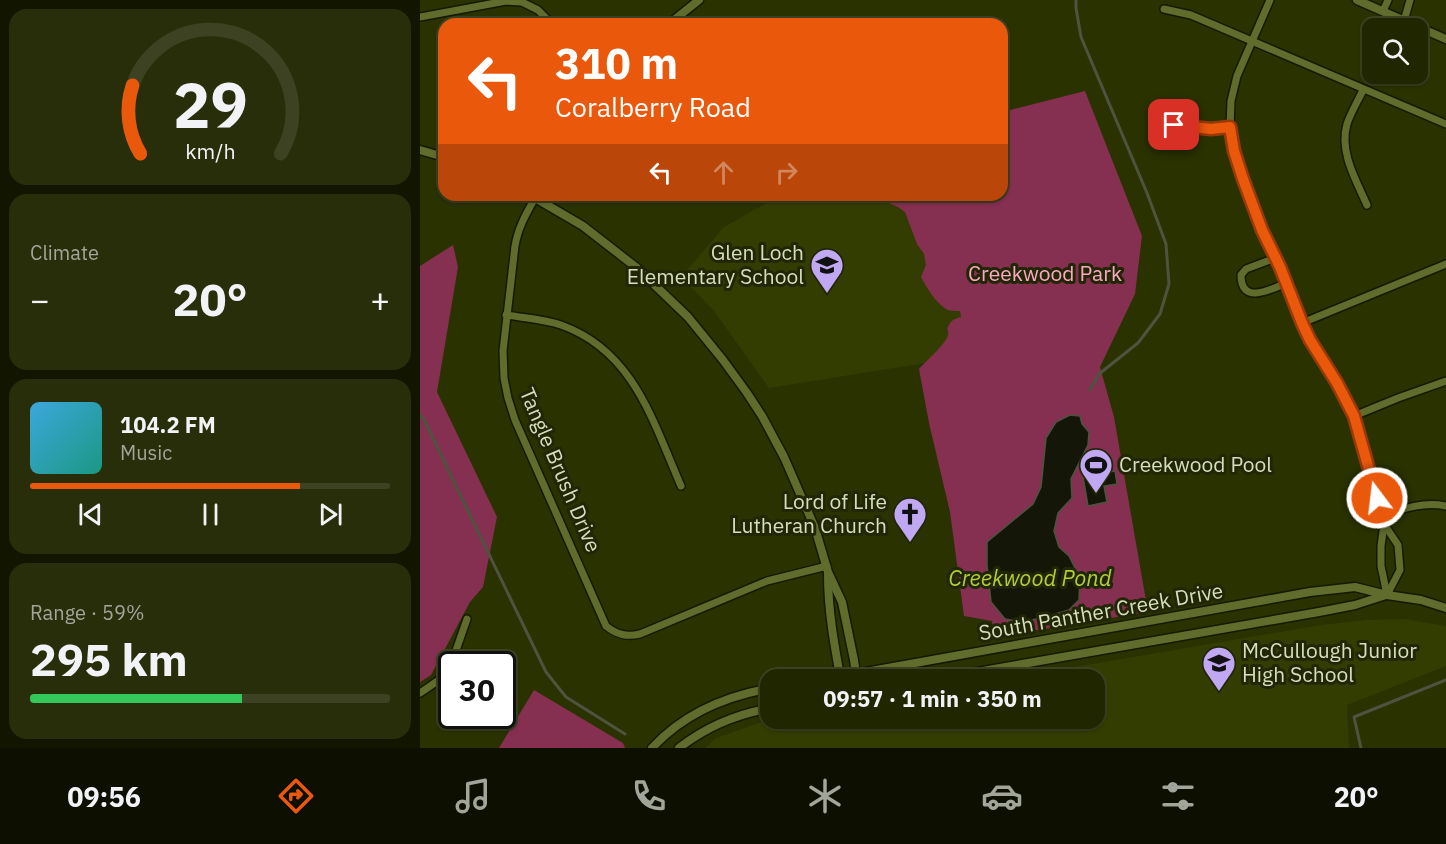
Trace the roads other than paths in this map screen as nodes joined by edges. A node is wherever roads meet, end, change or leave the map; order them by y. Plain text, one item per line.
1 (699, 0) edge
2 (1270, 0) edge
3 (1357, 0) edge
4 (1388, 0) edge
5 (1410, 0) edge
6 (1164, 9) dead end
7 (1383, 11) junction
8 (420, 18) edge
9 (546, 18) edge
10 (676, 18) edge
11 (1398, 18) edge
12 (1405, 18) edge
13 (1428, 31) edge
14 (1446, 39) edge
15 (1253, 41) junction
16 (1363, 90) junction
17 (1446, 124) edge
18 (1230, 127) junction
19 (1158, 129) dead end
20 (420, 150) edge
21 (438, 155) edge
22 (532, 201) edge
23 (542, 201) edge
24 (1367, 205) dead end
25 (1275, 258) junction
26 (1446, 264) edge
27 (1286, 283) junction
28 (506, 315) junction
29 (1302, 323) junction
30 (1446, 381) edge
31 (1354, 416) junction
32 (681, 486) dead end
33 (1446, 506) edge
34 (1382, 516) junction
35 (1384, 524) junction
36 (828, 569) junction
37 (1387, 595) junction
38 (1446, 608) edge
39 (467, 619) dead end
40 (840, 669) edge
41 (854, 669) edge
42 (893, 669) edge
43 (994, 669) edge
44 (760, 690) edge
45 (420, 693) edge
46 (760, 710) edge
47 (651, 748) edge
48 (678, 748) edge

1 - 10 street
2 - 15 street
3 - 7 street
4 - 7 street
5 - 12 street
6 - 15 street
7 - 11 street
8 - 9 street
13 - 14 street
15 - 16 street
15 - 18 street
16 - 17 street
16 - 24 street
18 - 19 street
18 - 25 street
20 - 21 street
22 - 28 street, Tangle Brush Drive
23 - 36 street
25 - 27 street
25 - 27 street
26 - 29 street
27 - 29 street
28 - 32 street
28 - 36 street, Tangle Brush Drive
29 - 31 street
30 - 31 street
31 - 34 street
33 - 34 street
34 - 35 street
35 - 37 street
35 - 37 street
36 - 40 street
36 - 41 street
37 - 38 street, South Panther Creek Drive
37 - 42 street, South Panther Creek Drive
37 - 43 street, South Panther Creek Drive
39 - 45 street
44 - 47 street
46 - 48 street

